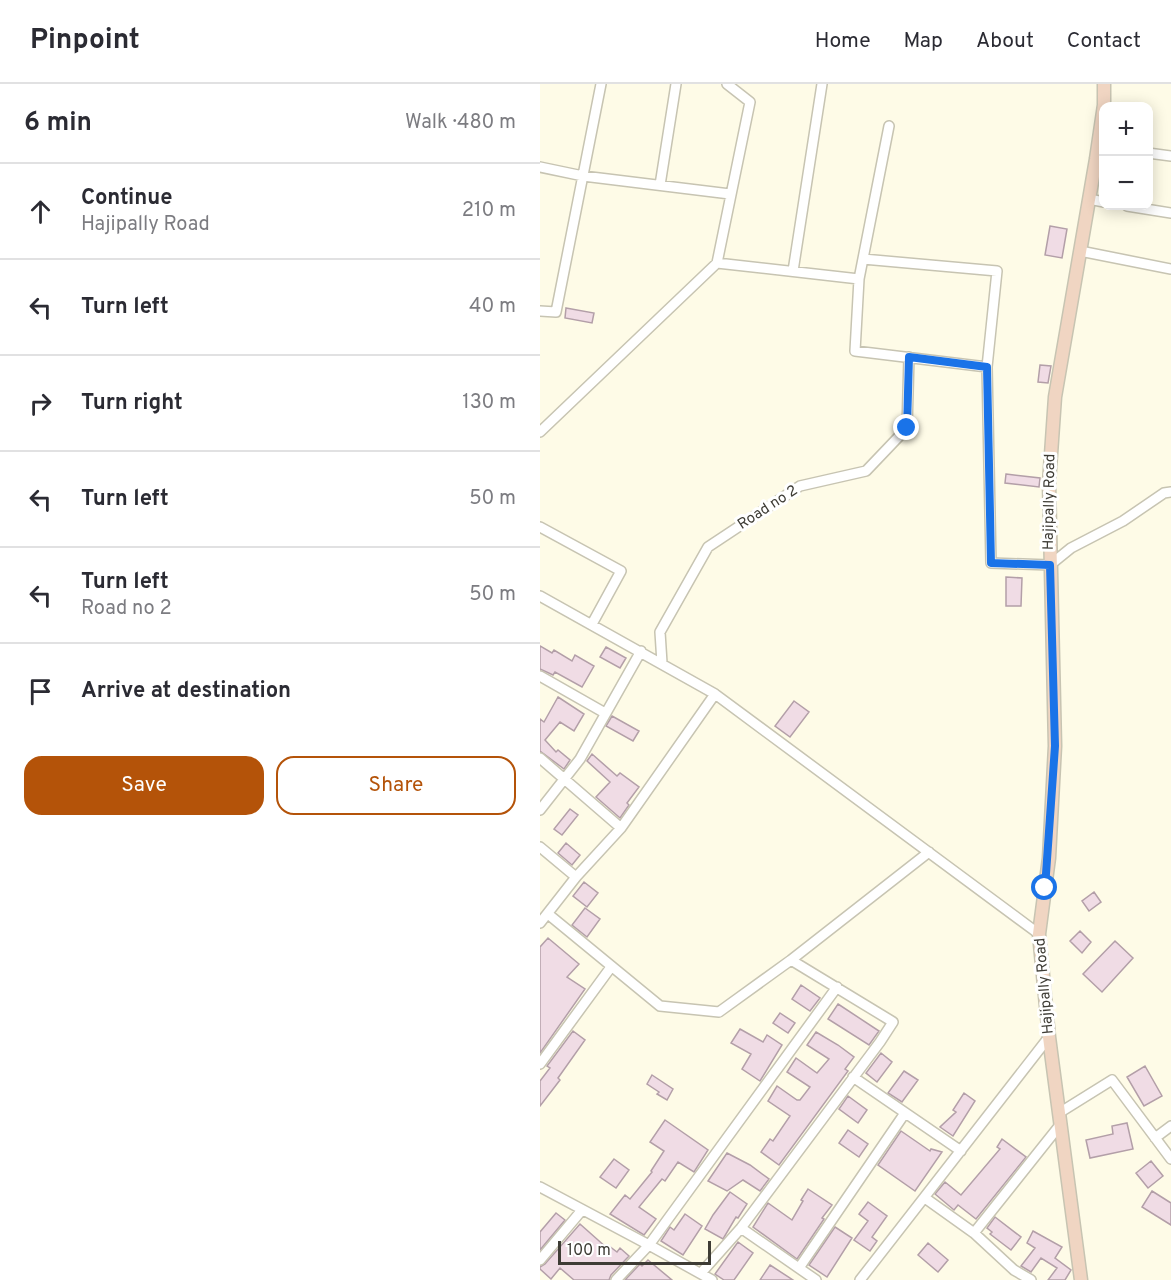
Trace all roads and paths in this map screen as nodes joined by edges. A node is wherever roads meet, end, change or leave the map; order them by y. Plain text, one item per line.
1 (601, 84) edge
2 (676, 84) edge
3 (727, 84) edge
4 (822, 84) edge
5 (1104, 84) edge
6 (1103, 102) edge
7 (889, 126) dead end
8 (1099, 154) edge
9 (1153, 154) edge
10 (1171, 156) edge
11 (540, 167) edge
12 (583, 176) junction
13 (660, 185) junction
14 (730, 194) junction
15 (1089, 199) junction
16 (1099, 201) edge
17 (1152, 210) edge
18 (1171, 213) edge
19 (1080, 251) junction
20 (863, 259) junction
21 (717, 263) junction
22 (1171, 269) edge
23 (793, 271) junction
24 (859, 279) junction
25 (540, 311) edge
26 (909, 357) junction
27 (987, 367) junction
28 (540, 432) edge
29 (1171, 492) edge
30 (540, 527) edge
31 (1050, 565) junction
32 (540, 596) edge
33 (592, 624) junction
34 (641, 651) junction
35 (662, 663) junction
36 (540, 676) edge
37 (715, 694) junction
38 (605, 713) junction
39 (540, 758) edge
40 (565, 779) junction
41 (540, 810) edge
42 (621, 828) junction
43 (540, 847) edge
44 (929, 852) junction
45 (576, 877) junction
46 (548, 914) junction
47 (540, 923) edge
48 (1040, 934) junction
49 (791, 960) junction
50 (611, 967) junction
51 (837, 987) junction
52 (1049, 1037) junction
53 (540, 1064) edge
54 (853, 1077) junction
55 (905, 1113) junction
56 (1060, 1119) junction
57 (1171, 1126) edge
58 (1155, 1138) junction
59 (961, 1151) junction
60 (1171, 1159) edge
61 (540, 1187) edge
62 (925, 1198) junction
63 (582, 1210) junction
64 (741, 1228) junction
65 (974, 1233) junction
66 (649, 1245) junction
67 (540, 1260) edge
68 (799, 1268) junction
69 (1014, 1270) junction
70 (701, 1273) junction
71 (616, 1280) edge
72 (712, 1280) edge
73 (816, 1280) edge
74 (860, 1280) edge
75 (1013, 1280) edge
76 (1031, 1280) edge
77 (1081, 1280) edge

1 - 12 street
2 - 13 street
3 - 14 street
4 - 23 street
5 - 6 street, Hajipally Road
7 - 20 street
8 - 15 street, Hajipally Road
9 - 10 street
11 - 12 street
12 - 13 street
12 - 25 street
13 - 14 street
14 - 21 street
15 - 16 street
15 - 19 street, Hajipally Road
17 - 18 street
19 - 22 street
19 - 31 street, Hajipally Road
20 - 24 street
20 - 27 street
21 - 23 street
21 - 28 street
23 - 24 street
24 - 26 street
26 - 27 street
26 - 35 street, Road no 2
27 - 31 street
29 - 31 street
30 - 33 street
31 - 48 street, Hajipally Road
32 - 33 street
33 - 34 street
34 - 35 street
34 - 38 street
35 - 37 street
36 - 38 street
37 - 42 street
37 - 44 street
38 - 40 street
39 - 40 street
40 - 41 street
40 - 42 street
42 - 45 street
43 - 45 street
44 - 48 street
44 - 49 street
45 - 46 street
46 - 47 street
46 - 50 street
48 - 52 street, Hajipally Road
49 - 50 street
49 - 51 street
50 - 53 street
51 - 54 street
51 - 66 street
52 - 56 street, Hajipally Road
52 - 59 street
54 - 55 street
54 - 64 street
55 - 59 street
55 - 68 street
56 - 58 street
56 - 65 street
56 - 77 street, Hajipally Road
57 - 58 street
58 - 60 street
59 - 62 street
61 - 63 street
62 - 65 street
62 - 74 street
63 - 66 street
63 - 67 street
64 - 68 street
64 - 70 street
65 - 69 street
66 - 70 street
66 - 71 street
68 - 73 street
69 - 75 street
69 - 76 street
70 - 72 street

